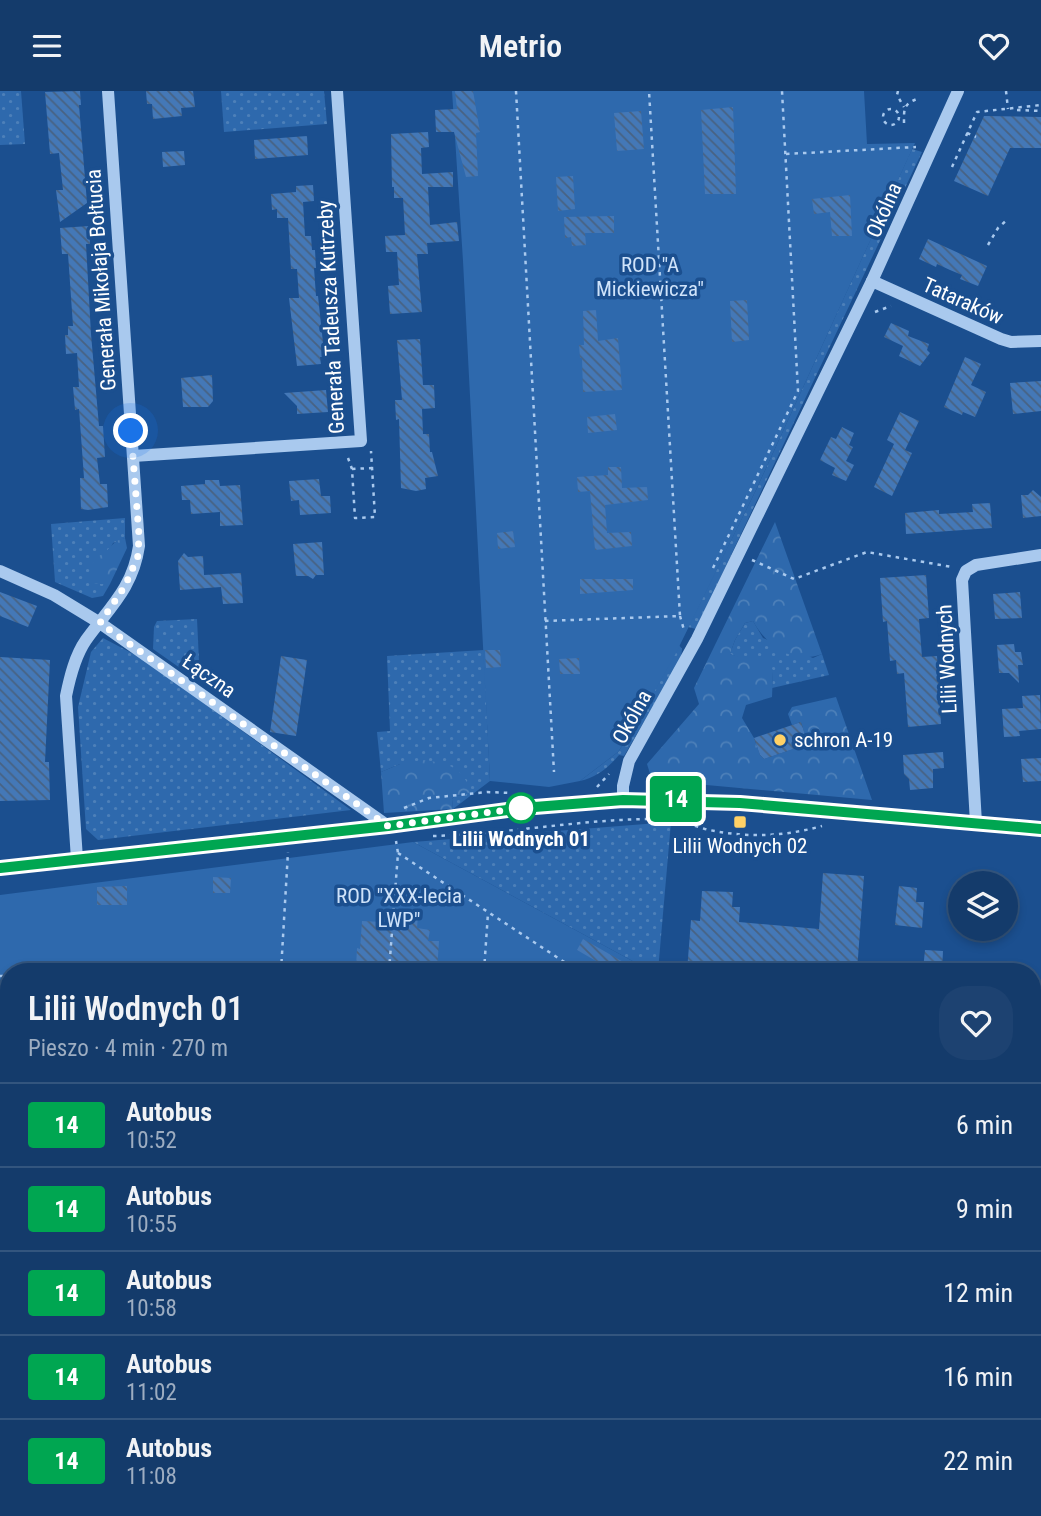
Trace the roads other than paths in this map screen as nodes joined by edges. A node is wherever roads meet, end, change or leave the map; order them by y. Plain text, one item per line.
1 (108, 91) edge
2 (337, 91) edge
3 (958, 91) edge
4 (872, 282) junction
5 (1041, 341) edge
6 (132, 456) junction
7 (1041, 555) edge
8 (0, 571) edge
9 (100, 623) junction
10 (623, 800) junction
11 (976, 823) junction
12 (388, 826) junction
13 (1041, 829) edge
14 (77, 859) junction
15 (0, 868) edge

1 - 6 street, Generała Mikołaja Bołtucia
2 - 6 street, Generała Tadeusza Kutrzeby
3 - 4 street, Okólna
4 - 5 street, Tataraków
4 - 10 street, Okólna
6 - 9 street, Generała Mikołaja Bołtucia
7 - 11 street, Lilii Wodnych
8 - 9 street, Łączna
9 - 12 street, Łączna
9 - 14 street, Generała Mikołaja Bołtucia
10 - 11 street
10 - 12 street
11 - 13 street
12 - 14 street
14 - 15 street

